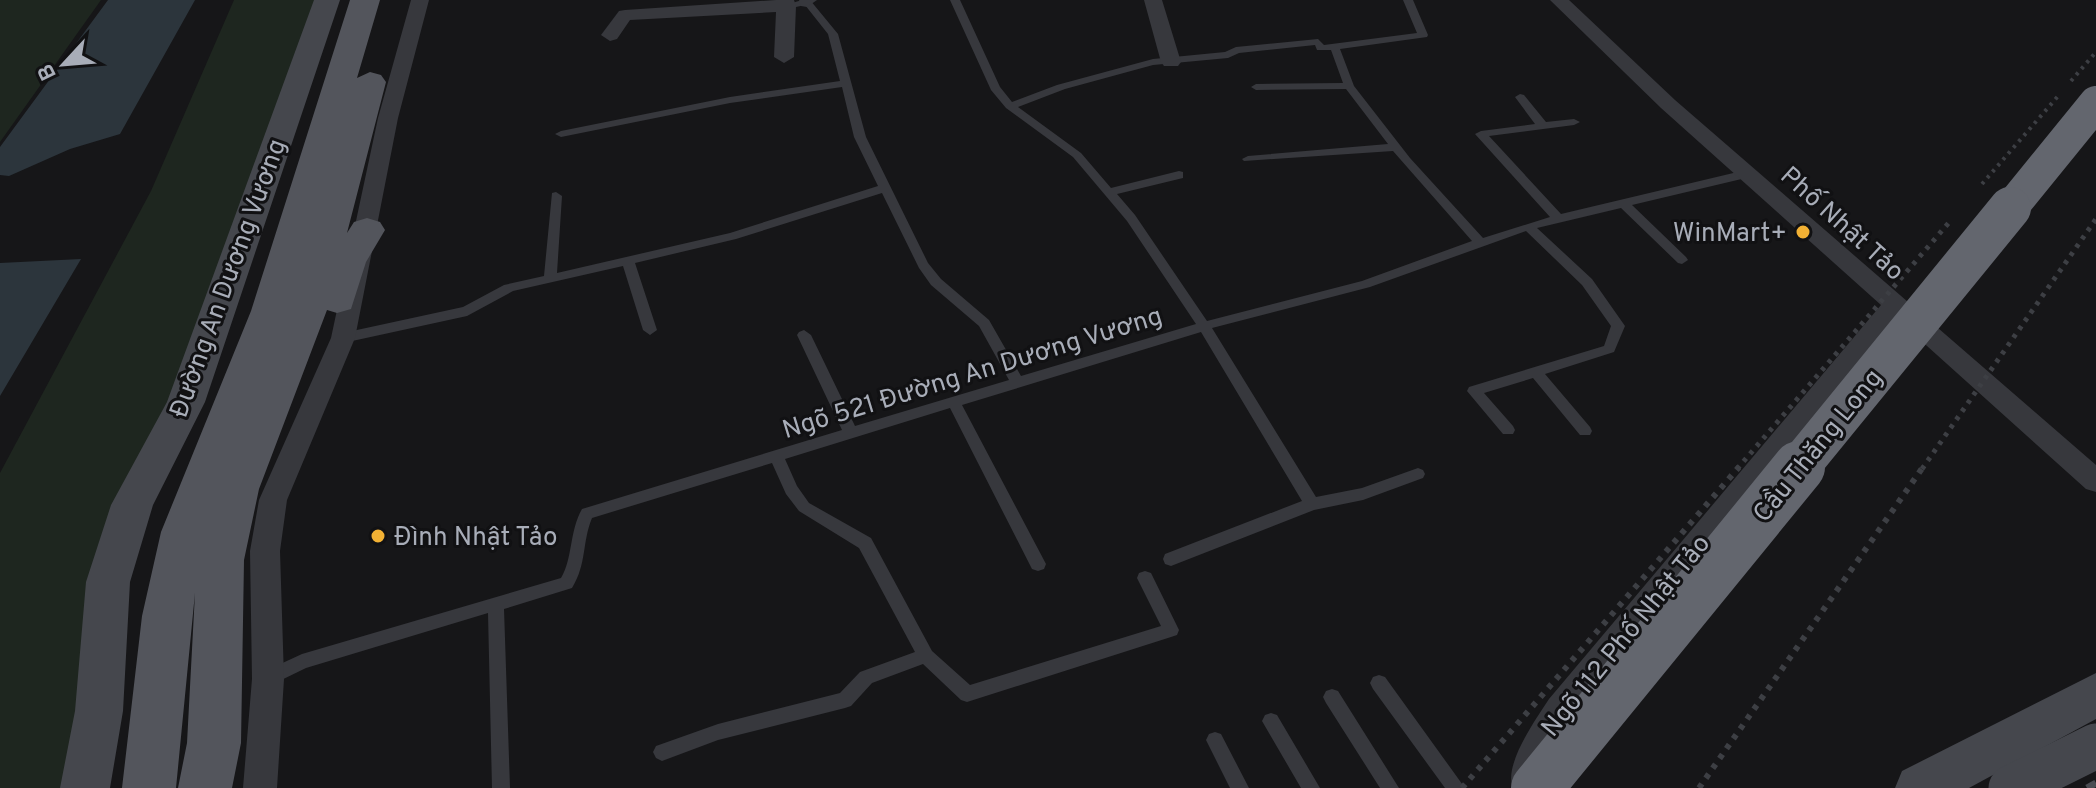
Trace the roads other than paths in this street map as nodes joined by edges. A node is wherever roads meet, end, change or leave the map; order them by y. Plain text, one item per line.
1 (327, 0) edge
2 (365, 0) edge
3 (392, 0) edge
4 (420, 0) edge
5 (955, 0) edge
6 (1153, 0) edge
7 (1408, 0) edge
8 (1559, 0) edge
9 (807, 1) edge
10 (786, 3) edge
11 (610, 35) dead end
12 (1334, 45) junction
13 (784, 57) dead end
14 (1171, 62) junction
15 (845, 83) junction
16 (1349, 86) junction
17 (1256, 87) dead end
18 (1520, 97) dead end
19 (2096, 103) edge
20 (1010, 106) junction
21 (1574, 122) dead end
22 (1543, 126) junction
23 (561, 134) dead end
24 (1395, 147) junction
25 (1248, 159) dead end
26 (1746, 174) junction
27 (1179, 175) dead end
28 (885, 188) junction
29 (1108, 192) junction
30 (556, 196) dead end
31 (1622, 202) junction
32 (1557, 217) junction
33 (1528, 226) junction
34 (367, 230) junction
35 (1480, 242) junction
36 (1682, 260) dead end
37 (628, 261) junction
38 (550, 279) junction
39 (1894, 306) junction
40 (1204, 326) junction
41 (650, 330) dead end
42 (804, 335) dead end
43 (343, 338) junction
44 (1536, 372) junction
45 (1018, 383) junction
46 (954, 403) junction
47 (1508, 430) dead end
48 (1585, 431) dead end
49 (851, 434) junction
50 (252, 456) junction
51 (776, 456) junction
52 (1418, 474) dead end
53 (2096, 481) edge
54 (1312, 504) junction
55 (1171, 559) dead end
56 (1038, 564) dead end
57 (1145, 578) dead end
58 (496, 604) junction
59 (926, 656) junction
60 (268, 679) junction
61 (1379, 683) dead end
62 (2096, 695) edge
63 (1332, 697) dead end
64 (1271, 721) dead end
65 (1215, 740) dead end
66 (2096, 746) edge
67 (662, 752) dead end
68 (2008, 776) edge
69 (1943, 784) edge
70 (85, 788) edge
71 (149, 788) edge
72 (205, 788) edge
73 (260, 788) edge
74 (501, 788) edge
75 (1240, 788) edge
76 (1311, 788) edge
77 (1390, 788) edge
78 (1456, 788) edge
79 (1525, 788) edge
80 (1537, 788) edge

1 - 70 street, Đường An Dương Vương
2 - 71 main road, Đường An Dương Vương
3 - 50 main road
4 - 34 street
5 - 20 lane
6 - 14 street
7 - 12 lane
8 - 26 street, Phố Nhật Tảo
9 - 10 lane
9 - 15 lane
10 - 11 street
10 - 13 street
12 - 14 lane
12 - 16 lane
14 - 20 lane
15 - 23 lane
15 - 28 lane
16 - 17 lane
16 - 24 lane
18 - 22 lane
19 - 80 highway, Cầu Thăng Long, bridge
20 - 29 lane
21 - 22 lane
22 - 32 lane
24 - 25 lane
24 - 35 lane
26 - 31 lane, Ngõ 521 Đường An Dương Vương
26 - 39 street, Phố Nhật Tảo
27 - 29 lane
28 - 37 lane
28 - 45 lane
29 - 40 lane
30 - 38 lane
31 - 32 lane, Ngõ 521 Đường An Dương Vương
31 - 36 lane
32 - 33 lane, Ngõ 521 Đường An Dương Vương
33 - 35 lane, Ngõ 521 Đường An Dương Vương
33 - 44 lane
34 - 43 street
34 - 50 main road
35 - 40 lane, Ngõ 521 Đường An Dương Vương
37 - 38 lane
37 - 41 lane
38 - 43 lane
39 - 53 street, Phố Nhật Tảo
39 - 79 street, Ngõ 112 Phố Nhật Tảo
40 - 45 lane, Ngõ 521 Đường An Dương Vương
40 - 54 lane
42 - 49 lane
43 - 60 street
44 - 47 lane
44 - 48 lane
45 - 46 lane, Ngõ 521 Đường An Dương Vương
46 - 49 lane, Ngõ 521 Đường An Dương Vương
46 - 56 lane
49 - 51 lane, Ngõ 521 Đường An Dương Vương
50 - 72 main road
51 - 58 lane, Ngõ 521 Đường An Dương Vương
51 - 59 lane
52 - 54 lane
54 - 55 lane
57 - 59 lane
58 - 60 lane, Ngõ 521 Đường An Dương Vương
58 - 74 lane
59 - 67 lane
60 - 73 street
61 - 78 lane
62 - 68 street
63 - 77 lane
64 - 76 lane
65 - 75 lane
66 - 68 street, bridge
68 - 69 street

